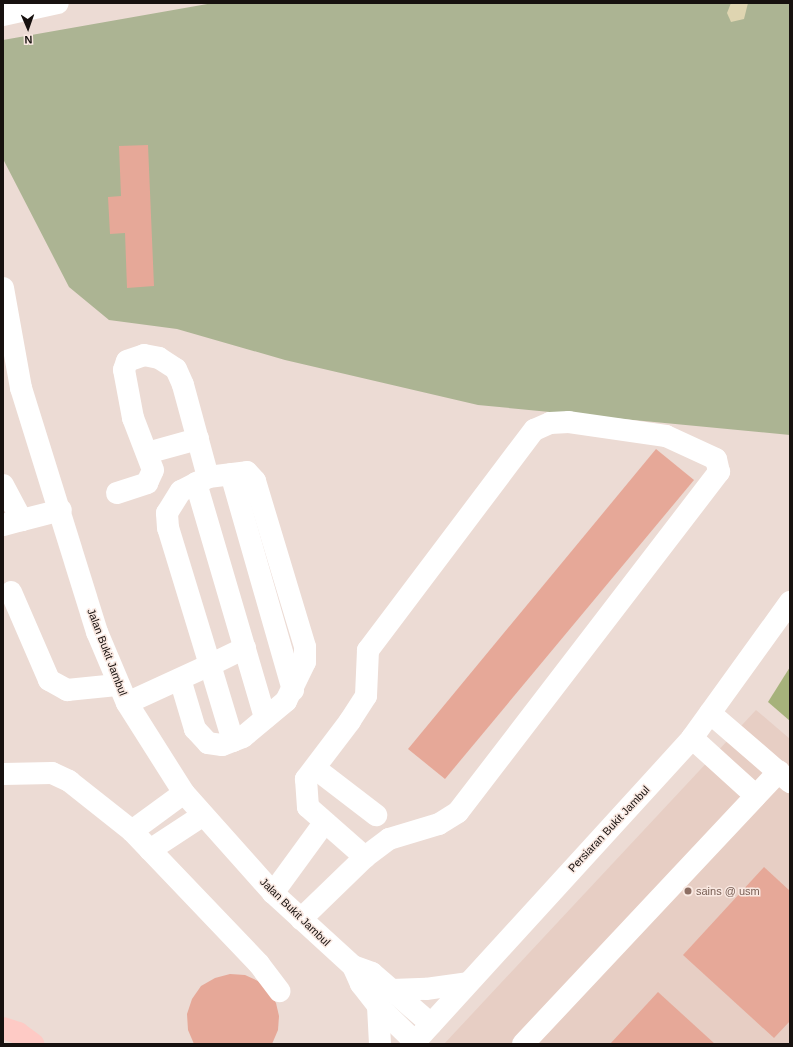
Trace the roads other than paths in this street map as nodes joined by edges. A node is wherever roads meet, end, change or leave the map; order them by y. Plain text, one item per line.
1 (58, 3) edge
2 (3, 15) edge
3 (3, 288) edge
4 (198, 439) junction
5 (147, 453) junction
6 (202, 480) junction
7 (3, 485) edge
8 (117, 493) dead end
9 (61, 510) junction
10 (12, 522) edge
11 (11, 592) dead end
12 (790, 602) edge
13 (245, 648) junction
14 (210, 664) junction
15 (180, 679) junction
16 (122, 694) junction
17 (710, 714) junction
18 (266, 718) junction
19 (692, 738) junction
20 (233, 741) junction
21 (316, 769) junction
22 (3, 774) edge
23 (785, 777) edge
24 (184, 793) junction
25 (756, 796) junction
26 (376, 815) dead end
27 (202, 816) junction
28 (324, 824) junction
29 (132, 831) junction
30 (150, 850) junction
31 (365, 857) junction
32 (273, 893) junction
33 (301, 919) junction
34 (468, 983) junction
35 (279, 991) dead end
36 (385, 998) junction
37 (431, 1024) junction
38 (3, 1028) edge
39 (414, 1043) edge
40 (33, 1044) edge
41 (380, 1044) edge
42 (523, 1044) edge

1 - 2 street
3 - 9 street, Jalan Bukit Jambul
4 - 5 street
4 - 5 street
4 - 6 street
5 - 8 street
6 - 13 street
6 - 14 street
6 - 18 street
7 - 10 street
9 - 10 street
9 - 16 street, Jalan Bukit Jambul
11 - 16 street
12 - 17 street, Persiaran Bukit Jambul
13 - 14 street
13 - 18 street
14 - 15 street
14 - 20 street
15 - 16 street
15 - 20 street
16 - 24 street, Jalan Bukit Jambul
17 - 19 street, Persiaran Bukit Jambul
17 - 23 street
18 - 20 street
19 - 25 street
19 - 34 street, Persiaran Bukit Jambul
21 - 26 street
21 - 28 street
21 - 31 street
22 - 29 street
23 - 25 street
24 - 27 street, Jalan Bukit Jambul
24 - 29 street
25 - 42 street
27 - 30 street
27 - 32 street, Jalan Bukit Jambul
28 - 31 street
28 - 32 street
29 - 30 street
30 - 35 street
31 - 33 street
32 - 33 street, Jalan Bukit Jambul
33 - 36 street, Jalan Bukit Jambul
34 - 36 street
34 - 37 street, Persiaran Bukit Jambul
36 - 37 street, Jalan Bukit Jambul
36 - 39 street, Jalan Bukit Jambul
36 - 41 street
37 - 39 street, Persiaran Bukit Jambul
38 - 40 main road

